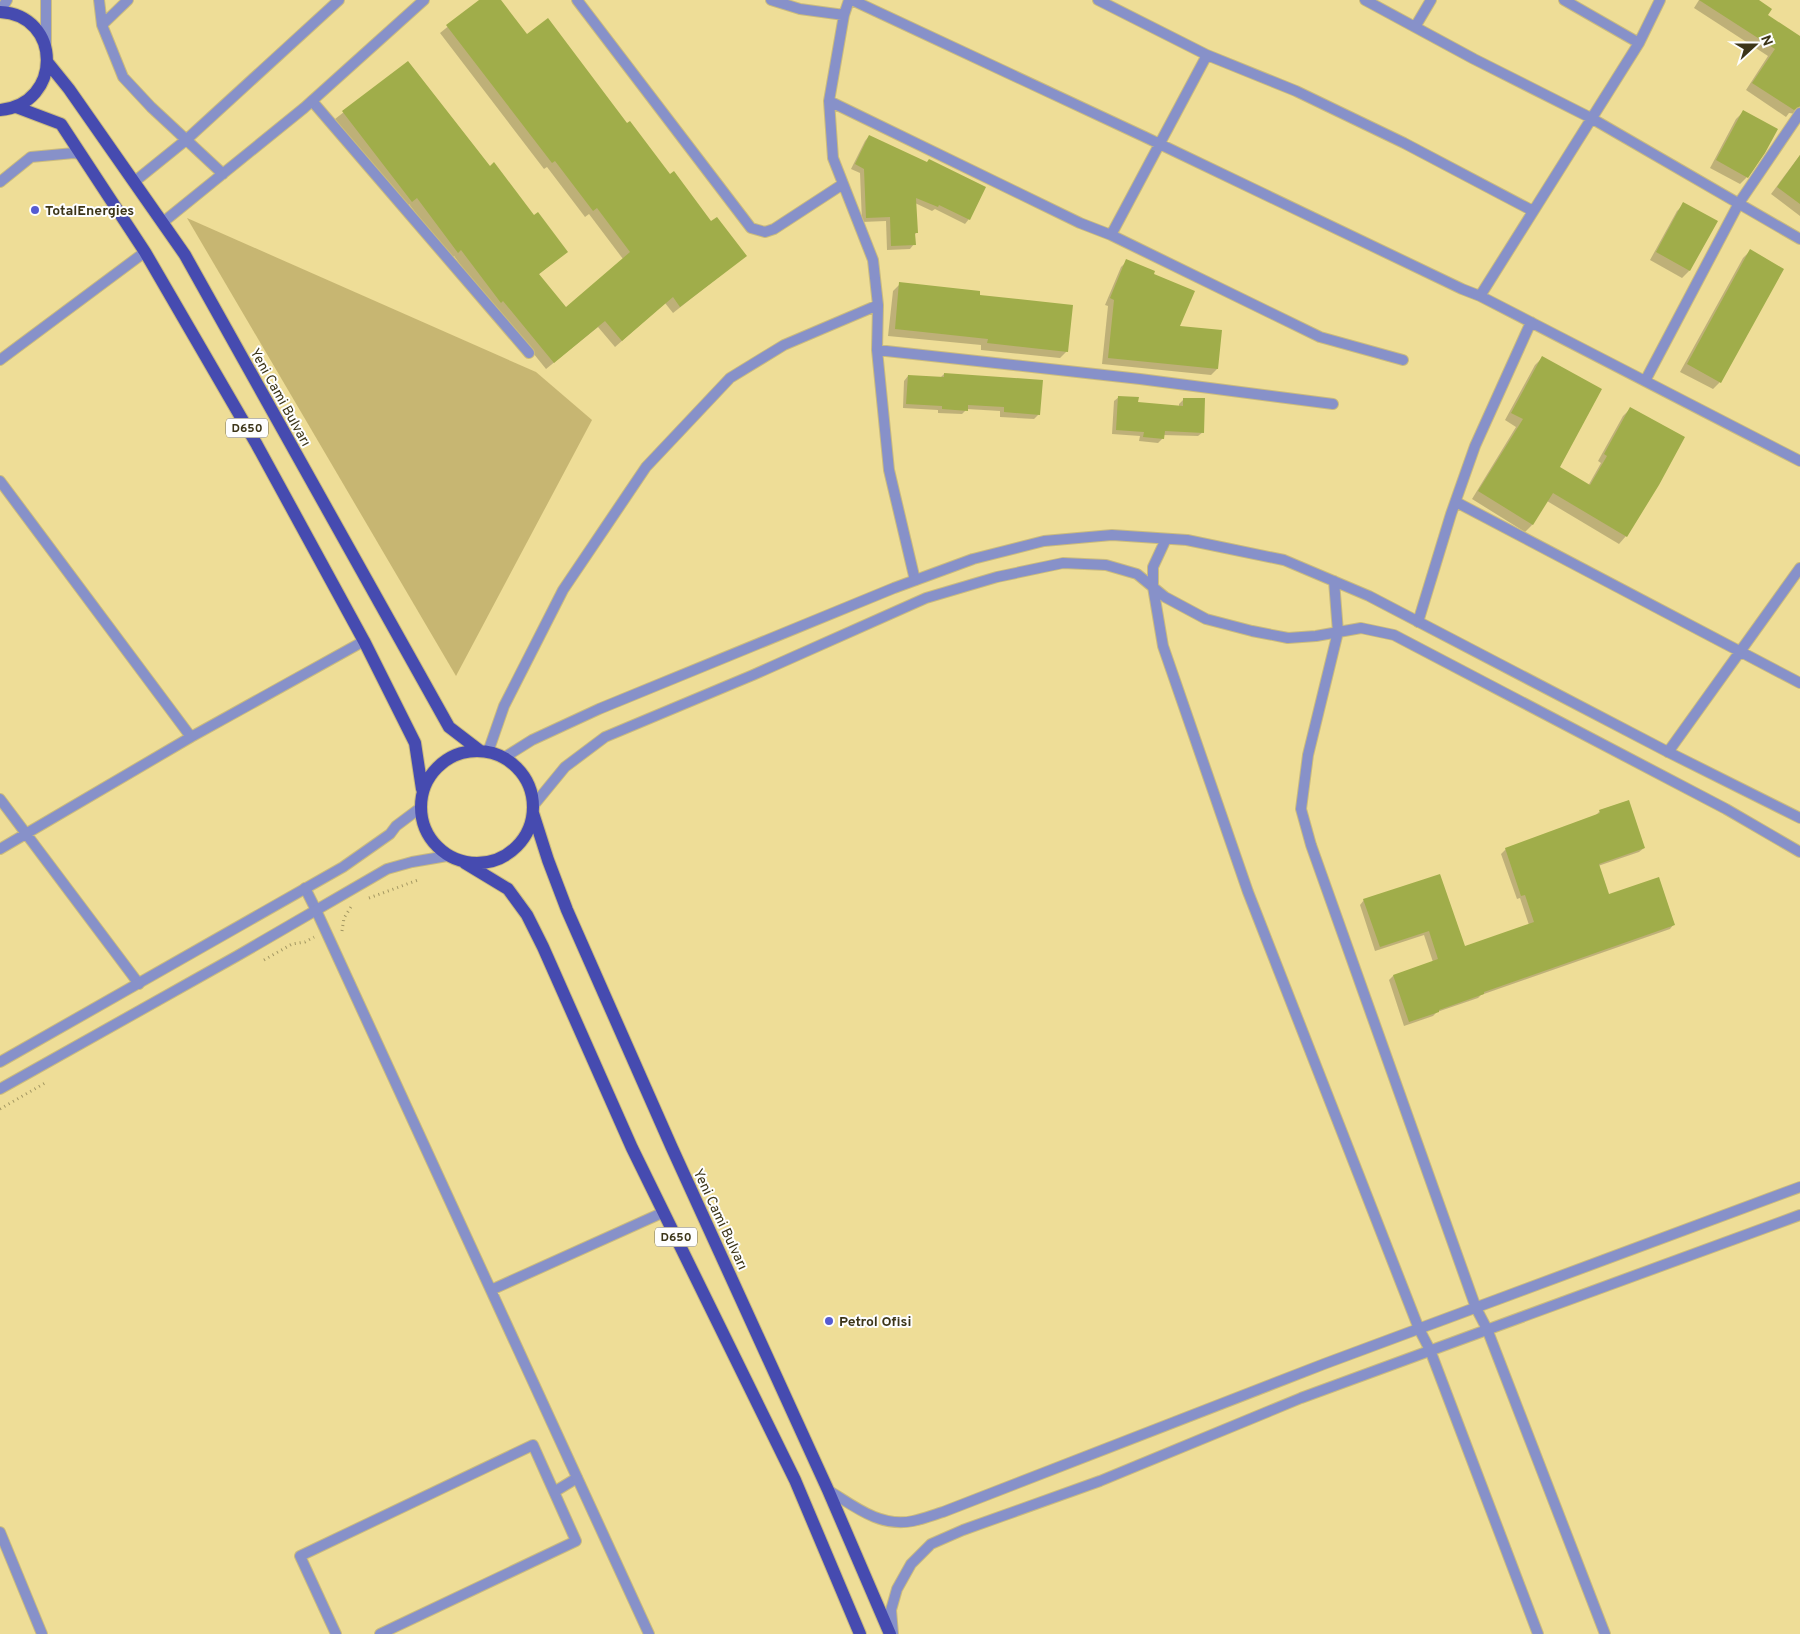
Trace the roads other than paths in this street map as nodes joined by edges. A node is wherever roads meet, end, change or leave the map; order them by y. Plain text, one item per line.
1 (7, 0) edge
2 (46, 0) edge
3 (98, 0) edge
4 (128, 0) edge
5 (339, 0) edge
6 (424, 0) edge
7 (577, 0) edge
8 (772, 0) edge
9 (850, 0) edge
10 (1098, 0) edge
11 (1364, 0) edge
12 (1430, 0) edge
13 (1564, 0) edge
14 (1660, 0) edge
15 (0, 12) edge
16 (844, 16) junction
17 (102, 26) junction
18 (1415, 27) junction
19 (1639, 43) junction
20 (46, 49) junction
21 (1207, 55) junction
22 (48, 63) junction
23 (312, 101) junction
24 (829, 101) junction
25 (16, 107) junction
26 (0, 110) edge
27 (1800, 113) edge
28 (1591, 118) junction
29 (186, 140) junction
30 (1160, 144) junction
31 (82, 155) junction
32 (224, 174) junction
33 (0, 182) edge
34 (134, 182) junction
35 (843, 184) junction
36 (1739, 203) junction
37 (1534, 211) junction
38 (162, 223) junction
39 (1112, 235) junction
40 (1800, 238) edge
41 (146, 252) junction
42 (1480, 296) junction
43 (878, 305) junction
44 (1531, 322) junction
45 (877, 350) junction
46 (529, 353) dead end
47 (0, 360) edge
48 (1403, 360) dead end
49 (1645, 381) junction
50 (1333, 404) dead end
51 (1800, 461) edge
52 (0, 481) edge
53 (1456, 502) junction
54 (1166, 538) junction
55 (1800, 568) edge
56 (915, 580) junction
57 (1334, 581) junction
58 (1152, 587) junction
59 (1418, 622) junction
60 (1338, 632) junction
61 (364, 641) junction
62 (1740, 650) junction
63 (1800, 683) edge
64 (191, 737) junction
65 (484, 751) junction
66 (1668, 752) junction
67 (505, 757) junction
68 (422, 789) junction
69 (0, 798) edge
70 (420, 808) junction
71 (533, 810) junction
72 (1800, 818) edge
73 (27, 833) junction
74 (0, 849) edge
75 (1800, 852) edge
76 (447, 856) junction
77 (465, 863) junction
78 (305, 888) junction
79 (316, 910) junction
80 (139, 984) junction
81 (0, 1062) edge
82 (0, 1089) edge
83 (1800, 1187) edge
84 (664, 1212) junction
85 (1800, 1215) edge
86 (491, 1290) junction
87 (1476, 1308) junction
88 (1419, 1329) junction
89 (1487, 1330) junction
90 (1430, 1350) junction
91 (577, 1478) junction
92 (828, 1490) junction
93 (554, 1492) junction
94 (0, 1532) edge
95 (42, 1634) edge
96 (336, 1634) edge
97 (380, 1634) edge
98 (649, 1634) edge
99 (860, 1634) edge
100 (891, 1634) edge
101 (1538, 1634) edge
102 (1605, 1634) edge

1 - 15 street
2 - 20 street
3 - 17 street
4 - 17 street
5 - 29 street
6 - 23 street
7 - 35 street
8 - 16 street
9 - 16 street
9 - 30 street
10 - 21 street
11 - 18 street
12 - 18 street
13 - 19 street
14 - 19 street
15 - 20 main road
16 - 24 street
17 - 29 street
18 - 28 street
19 - 28 street
20 - 22 main road
21 - 30 street
21 - 37 street
22 - 25 main road
22 - 34 main road, Yeni Cami Bulvarı
23 - 32 street
23 - 46 street
24 - 35 street
24 - 39 street
25 - 26 main road
25 - 31 main road, D650
27 - 36 street
28 - 36 street
28 - 37 street
29 - 32 street
29 - 34 street
30 - 39 street
30 - 42 street
31 - 33 street
31 - 41 main road, D650
32 - 38 street
34 - 38 main road, Yeni Cami Bulvarı
35 - 43 street
36 - 40 street
36 - 49 street
37 - 42 street
38 - 65 main road, Yeni Cami Bulvarı
39 - 48 street
41 - 47 street
41 - 61 main road, D650
42 - 44 street
43 - 45 street
43 - 65 street
44 - 49 street
44 - 53 street
45 - 50 street
45 - 56 street
49 - 51 street
52 - 64 street
53 - 59 street
53 - 62 street
54 - 56 street
54 - 57 street
54 - 58 street
55 - 62 street
56 - 67 street
57 - 59 street
57 - 60 street
58 - 60 street
58 - 71 street
58 - 88 street
59 - 66 street
60 - 75 street
60 - 87 street
61 - 64 street
61 - 68 main road, D650
62 - 63 street
62 - 66 street
64 - 73 street
65 - 67 main road
65 - 68 main road
66 - 72 street
67 - 71 main road
68 - 70 main road
69 - 73 street
70 - 76 main road
70 - 78 street
71 - 77 main road
71 - 92 main road, Yeni Cami Bulvarı
73 - 74 street
73 - 80 street
76 - 77 main road
76 - 79 street
77 - 84 main road, D650
78 - 79 street
78 - 80 street
79 - 82 street
79 - 86 street
80 - 81 street
83 - 87 street
84 - 86 street
84 - 99 main road, D650
85 - 89 street
86 - 91 street
87 - 88 street
87 - 89 street
88 - 90 street
88 - 92 street
89 - 90 street
89 - 102 street
90 - 100 street
90 - 101 street
91 - 93 street
91 - 98 street
92 - 100 main road, Yeni Cami Bulvarı
93 - 96 street
93 - 97 street
94 - 95 street

